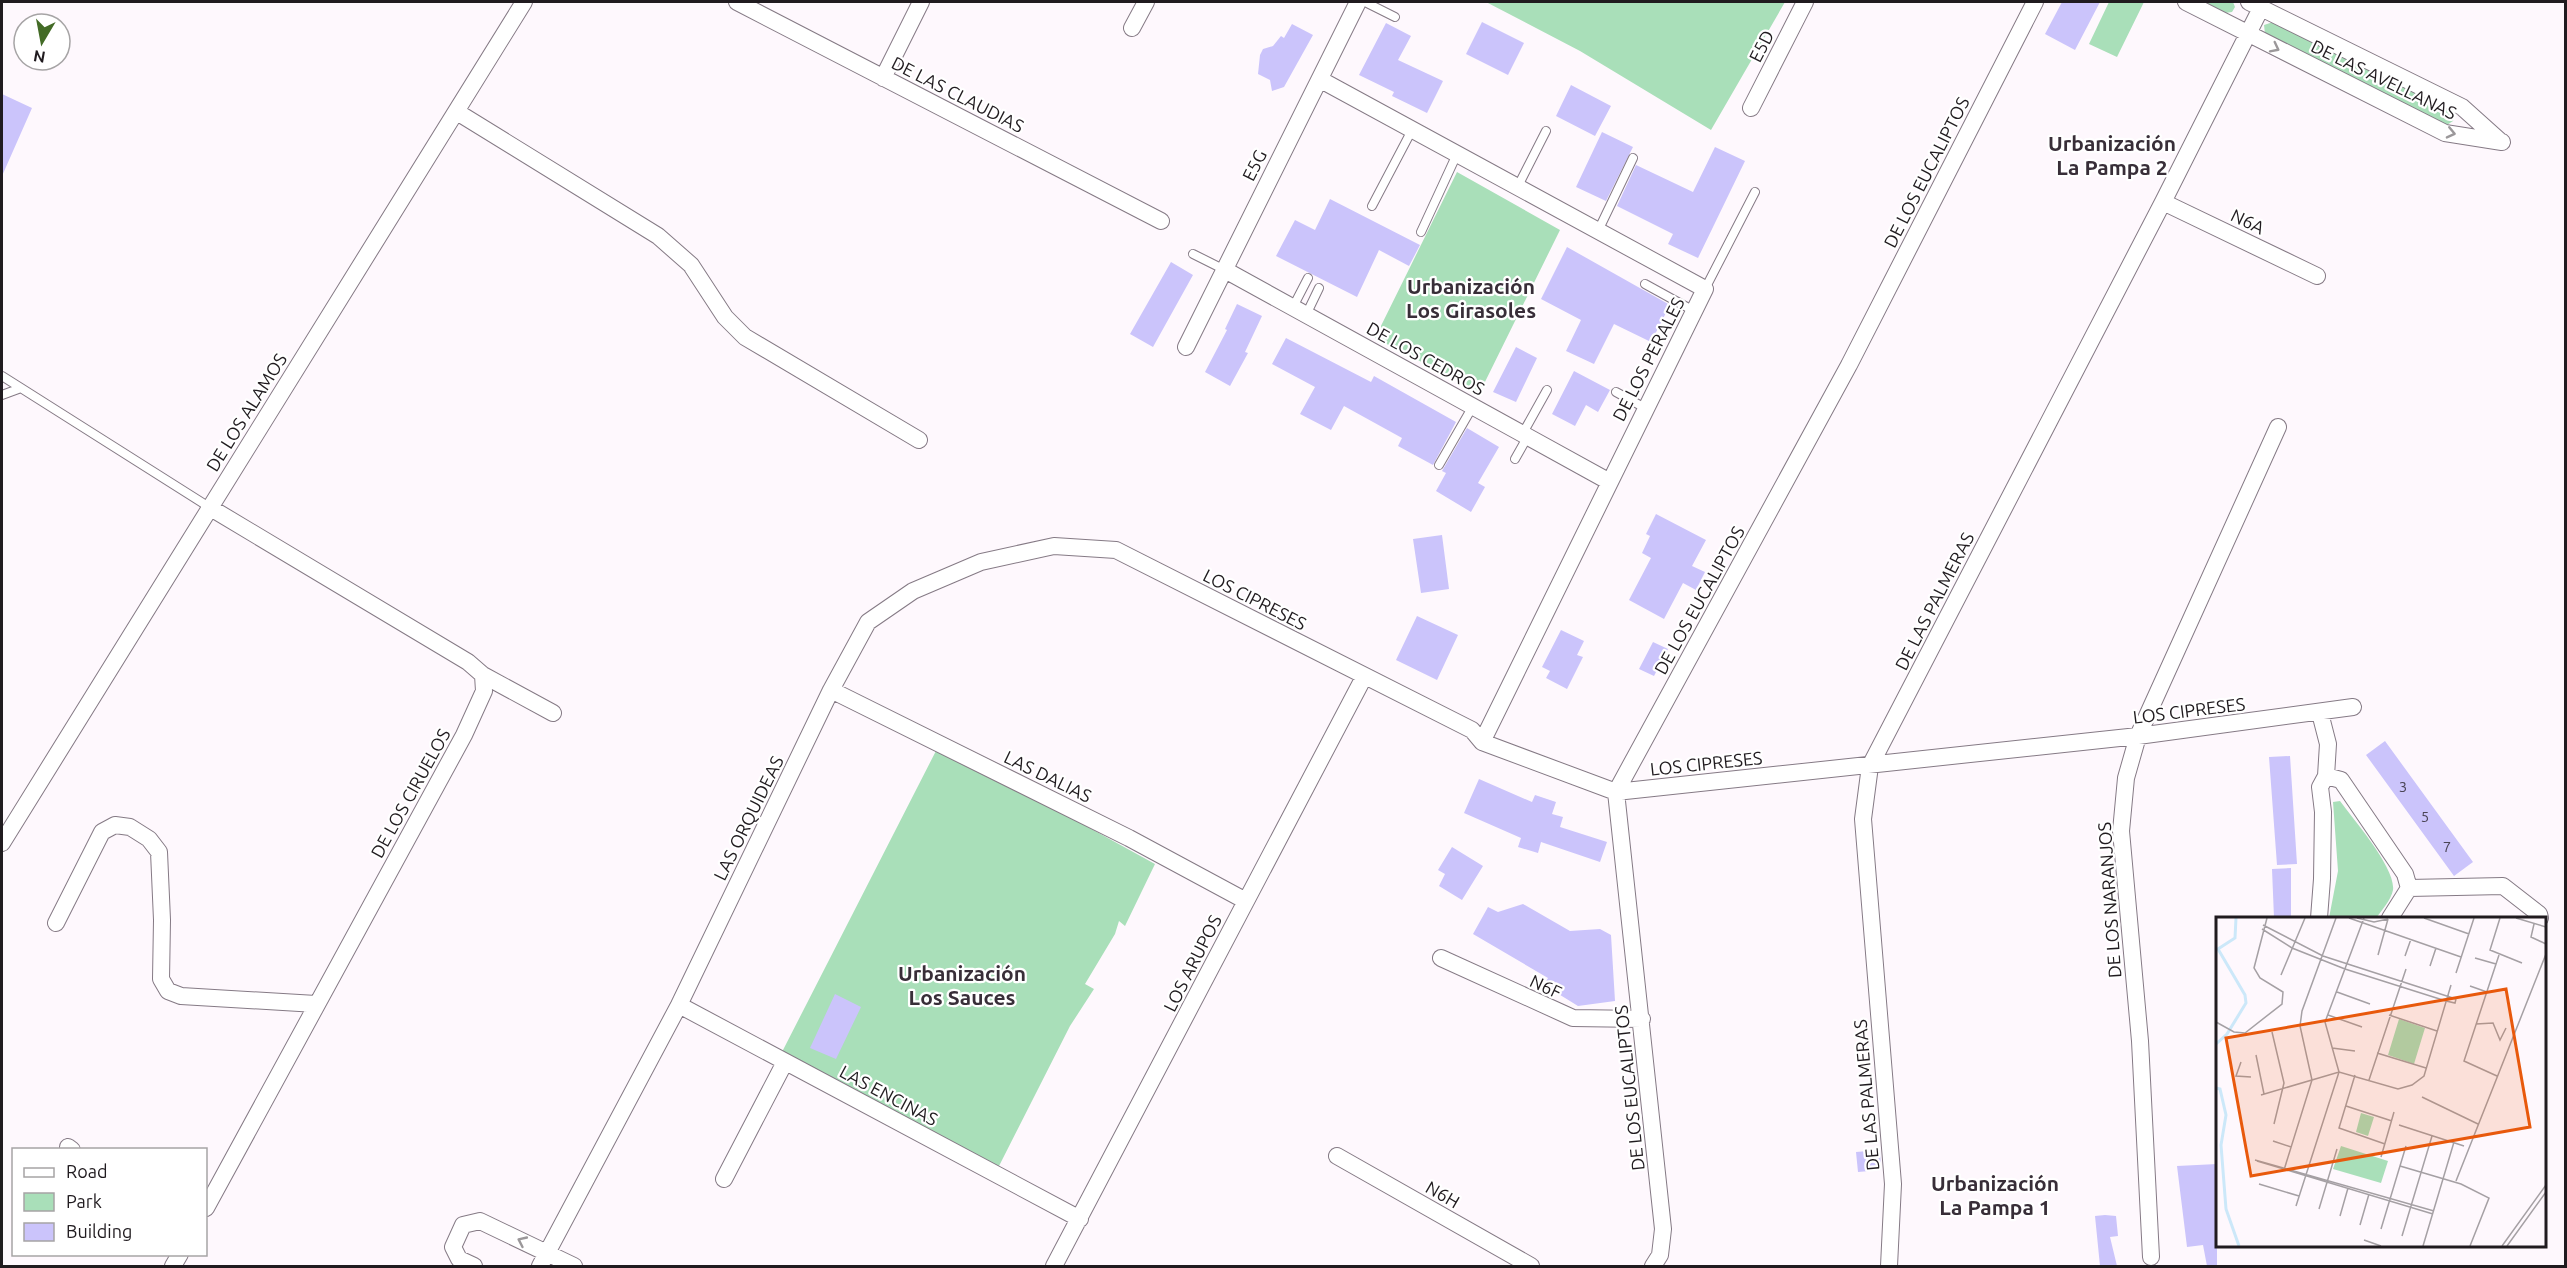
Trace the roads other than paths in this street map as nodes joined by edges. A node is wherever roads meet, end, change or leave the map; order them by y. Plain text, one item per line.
1 (524, 2) edge
2 (737, 2) edge
3 (921, 2) edge
4 (1146, 2) edge
5 (1358, 2) edge
6 (1365, 2) edge
7 (1805, 2) edge
8 (2035, 2) edge
9 (2186, 2) edge
10 (2255, 4) edge
11 (1395, 17) dead end
12 (1132, 28) dead end
13 (2247, 34) junction
14 (883, 78) junction
15 (1321, 80) junction
16 (1751, 108) dead end
17 (457, 112) junction
18 (1413, 130) junction
19 (1546, 130) dead end
20 (1457, 154) junction
21 (1633, 158) dead end
22 (1517, 188) junction
23 (1755, 192) dead end
24 (2163, 201) junction
25 (1372, 206) dead end
26 (1161, 221) dead end
27 (1421, 232) dead end
28 (1598, 232) junction
29 (1193, 254) dead end
30 (1225, 270) junction
31 (2317, 276) dead end
32 (1308, 278) dead end
33 (1645, 284) dead end
34 (1319, 288) dead end
35 (1705, 290) junction
36 (1299, 311) junction
37 (1694, 311) junction
38 (1186, 347) dead end
39 (2, 376) edge
40 (21, 388) junction
41 (1547, 390) dead end
42 (1616, 392) dead end
43 (2, 395) edge
44 (1473, 405) junction
45 (1645, 408) junction
46 (2278, 428) dead end
47 (1526, 435) junction
48 (919, 440) dead end
49 (1515, 459) dead end
50 (1439, 465) dead end
51 (1608, 481) junction
52 (209, 507) junction
53 (1116, 550) joint
54 (483, 675) junction
55 (1364, 677) junction
56 (831, 690) junction
57 (2353, 707) dead end
58 (554, 713) dead end
59 (2320, 713) junction
60 (2138, 736) junction
61 (1482, 742) junction
62 (1870, 766) junction
63 (2326, 776) junction
64 (1616, 792) junction
65 (2, 843) edge
66 (2409, 888) junction
67 (1246, 901) junction
68 (2319, 917) edge
69 (2391, 917) edge
70 (2540, 917) edge
71 (56, 923) dead end
72 (1441, 958) dead end
73 (316, 1004) junction
74 (679, 1005) junction
75 (1642, 1019) junction
76 (785, 1062) junction
77 (1337, 1156) dead end
78 (724, 1179) dead end
79 (207, 1206) edge
80 (1080, 1219) junction
81 (2151, 1257) dead end
82 (544, 1260) edge
83 (474, 1266) edge
84 (574, 1266) edge
85 (1054, 1266) edge
86 (1531, 1266) edge
87 (1653, 1266) edge
88 (1890, 1266) edge

1 - 17 street, DE LOS ALAMOS
2 - 14 street, DE LAS CLAUDIAS
3 - 14 street
4 - 12 street
5 - 15 street, E5G
6 - 11 lane
7 - 16 street, E5D
8 - 64 street, DE LOS EUCALIPTOS
9 - 13 street, DE LAS AVELLANAS
10 - 13 street, DE LAS PALMERAS
13 -> 10 street, DE LAS AVELLANAS
13 - 24 street, DE LAS PALMERAS
14 - 26 street, DE LAS CLAUDIAS
15 - 18 street, DE LOS PERALES
15 - 30 street, E5G
17 - 48 street
17 - 52 street, DE LOS ALAMOS
18 - 20 street, DE LOS PERALES
18 - 25 lane
19 - 22 lane
20 - 22 street, DE LOS PERALES
20 - 27 lane
21 - 28 lane
22 - 28 street, DE LOS PERALES
23 - 35 lane
24 - 31 street, N6A
24 - 62 street, DE LAS PALMERAS
28 - 35 street, DE LOS PERALES
29 - 30 lane
30 - 36 street, DE LOS CEDROS
30 - 38 street, E5G
32 - 36 lane
33 - 37 lane
34 - 36 lane
35 - 37 street, DE LOS PERALES
36 - 44 street, DE LOS CEDROS
37 - 45 street, DE LOS PERALES
39 - 40 lane
40 - 43 lane
40 - 52 lane
41 - 47 lane
42 - 45 lane
44 - 47 street, DE LOS CEDROS
44 - 50 lane
45 - 51 street, DE LOS PERALES
46 - 60 street, DE LOS NARANJOS
47 - 49 lane
47 - 51 street, DE LOS CEDROS
51 - 61 street, DE LOS PERALES
52 - 54 street
52 - 65 street, DE LOS ALAMOS
53 - 55 street, LOS CIPRESES
53 - 56 street, LAS ORQUIDEAS
54 - 58 street
54 - 73 street, DE LOS CIRUELOS
55 - 61 street, LOS CIPRESES
55 - 67 street, LOS ARUPOS
56 - 67 street, LAS DALIAS
56 - 74 street, LAS ORQUIDEAS
57 - 59 street, LOS CIPRESES
59 - 60 street, LOS CIPRESES
59 - 63 street
60 - 62 street, LOS CIPRESES
60 - 81 street, DE LOS NARANJOS
61 - 64 street, LOS CIPRESES
62 - 64 street, LOS CIPRESES
62 - 88 street, DE LAS PALMERAS
63 - 66 street
63 - 68 street
64 - 75 street, DE LOS EUCALIPTOS
66 - 69 street
66 - 70 street
67 - 80 street, LOS ARUPOS
71 - 73 street
72 - 75 street, N6F
73 - 79 street, DE LOS CIRUELOS
74 - 76 street, LAS ENCINAS
74 - 82 street, LAS ORQUIDEAS
75 - 87 street, DE LOS EUCALIPTOS
76 - 78 street
76 - 80 street, LAS ENCINAS
77 - 86 street, N6H
80 - 85 street, LOS ARUPOS
82 -> 83 street
82 - 84 street

